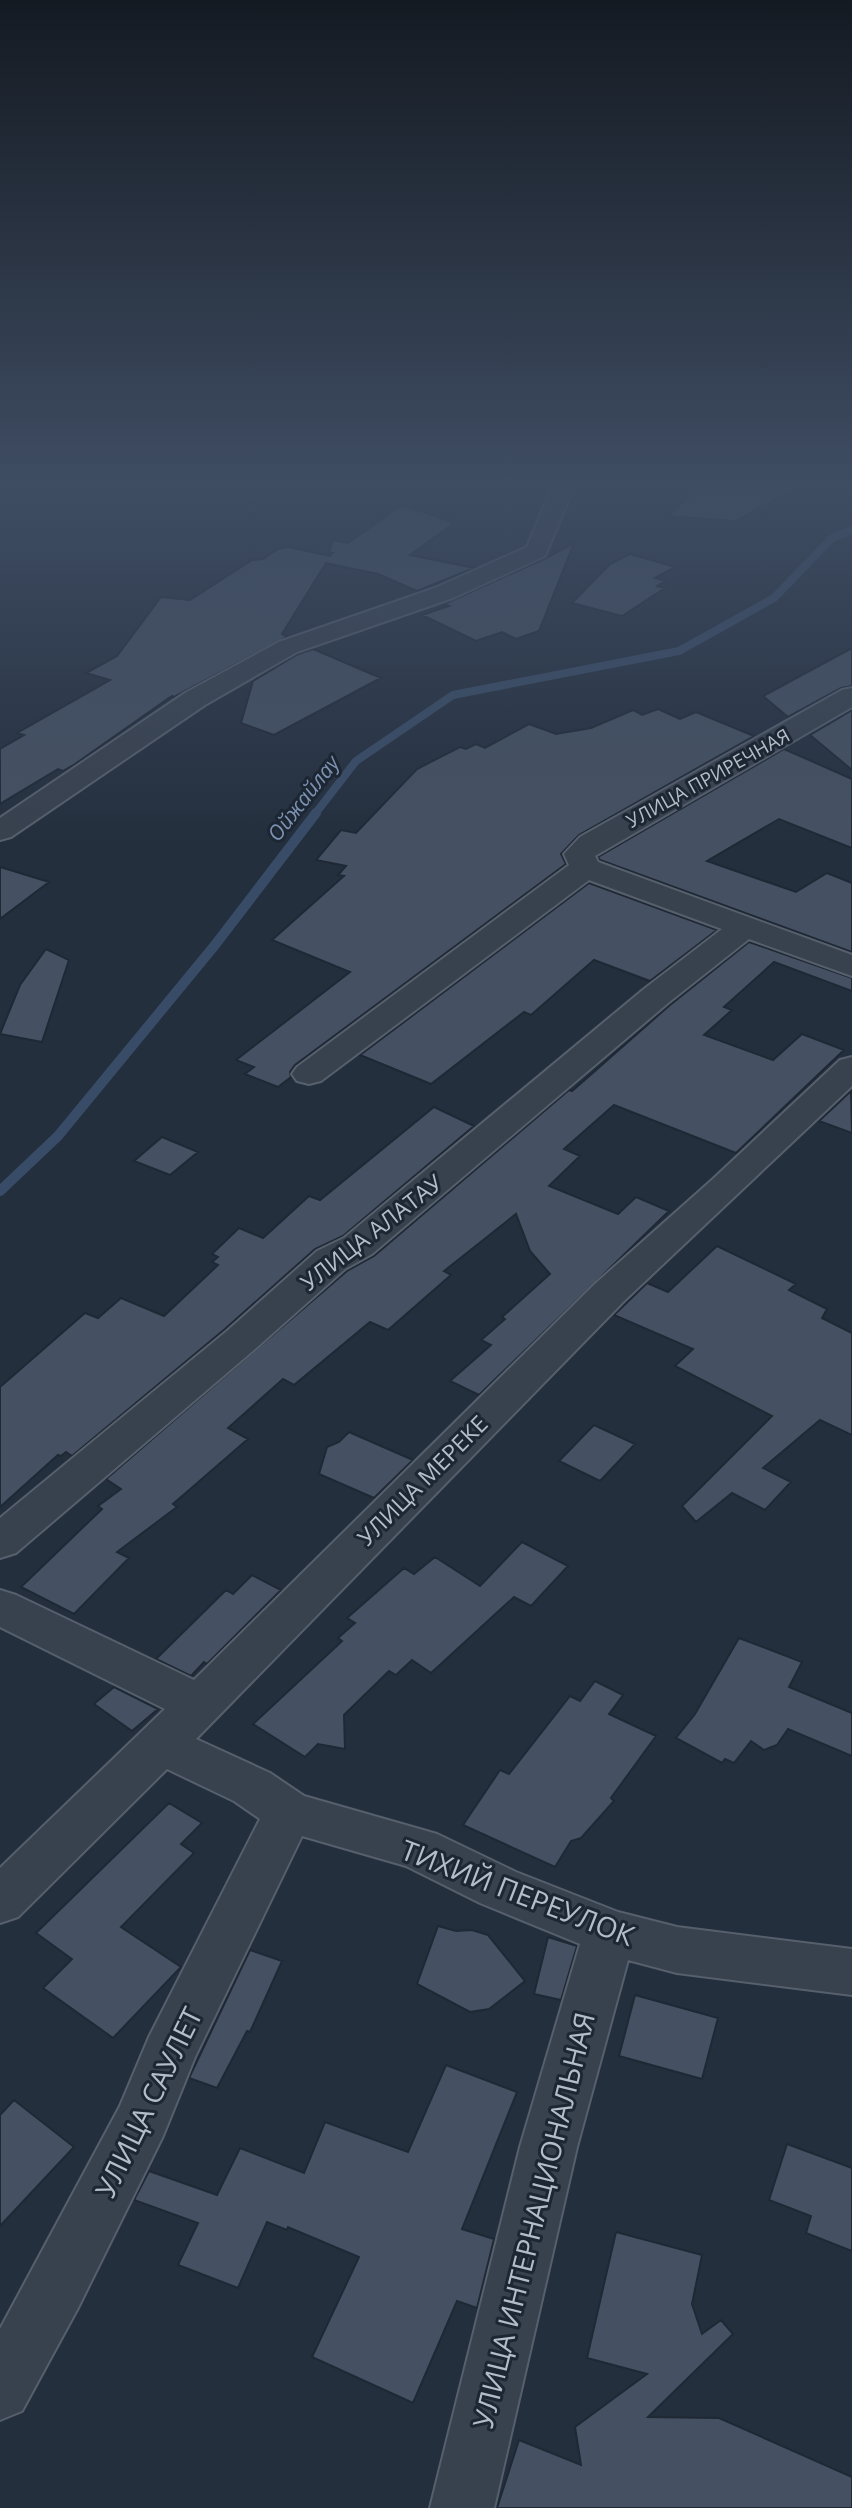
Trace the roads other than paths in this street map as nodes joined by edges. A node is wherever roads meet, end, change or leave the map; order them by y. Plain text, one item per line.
1 (412, 604) edge
2 (852, 696) edge
3 (0, 831) edge
4 (586, 868) junction
5 (746, 926) junction
6 (852, 966) edge
7 (852, 1067) edge
8 (309, 1074) dead end
9 (0, 1542) edge
10 (0, 1607) edge
11 (199, 1704) junction
12 (160, 1745) junction
13 (289, 1812) junction
14 (0, 1901) edge
15 (610, 1933) junction
16 (852, 1972) edge
17 (0, 2389) edge
18 (462, 2508) edge

1 - 3 street
2 - 4 street, УЛИЦА ПРИРЕЧНАЯ
4 - 5 street
4 - 8 street
5 - 6 street
5 - 9 street, УЛИЦА АЛАТАУ
7 - 11 street, УЛИЦА МЕРЕКЕ
10 - 11 street
11 - 12 street, УЛИЦА МЕРЕКЕ
12 - 13 street, ТИХИЙ ПЕРЕУЛОК
12 - 14 street, УЛИЦА МЕРЕКЕ
13 - 15 street, ТИХИЙ ПЕРЕУЛОК
13 - 17 street, УЛИЦА САУЛЕТ
15 - 16 street, ТИХИЙ ПЕРЕУЛОК
15 - 18 street, УЛИЦА ИНТЕРНАЦИОНАЛЬНАЯ

